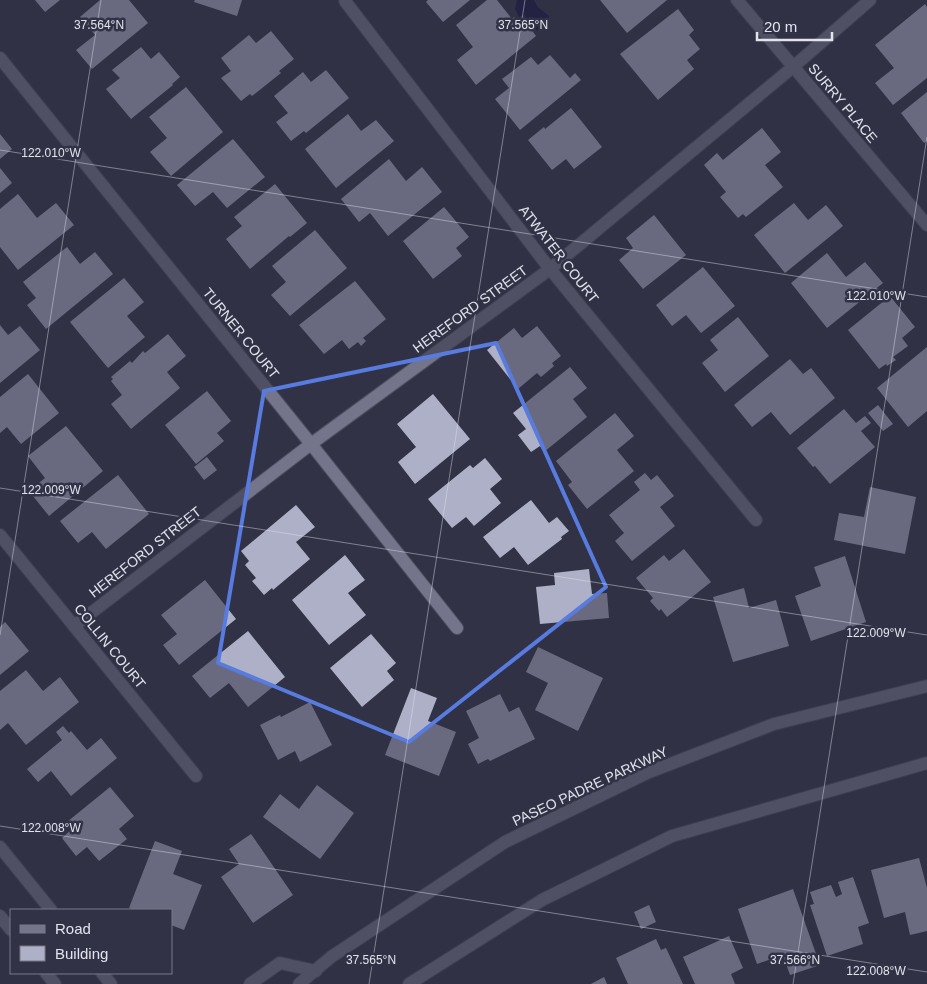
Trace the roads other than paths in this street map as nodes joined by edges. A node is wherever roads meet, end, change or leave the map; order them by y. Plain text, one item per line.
1 (737, 0) edge
2 (870, 0) edge
3 (345, 1) edge
4 (0, 58) edge
5 (793, 67) junction
6 (927, 225) edge
7 (550, 269) junction
8 (311, 444) junction
9 (756, 520) dead end
10 (0, 535) edge
11 (74, 626) junction
12 (456, 628) dead end
13 (927, 686) edge
14 (927, 763) edge
15 (196, 776) dead end
16 (0, 847) edge
17 (50, 909) edge
18 (0, 916) edge
19 (10, 929) edge
20 (316, 971) junction
21 (47, 974) edge
22 (103, 974) edge
23 (55, 984) edge
24 (111, 984) edge
25 (250, 984) edge
26 (300, 984) edge
27 (409, 984) edge

1 - 5 street, SURRY PLACE
2 - 5 street, HEREFORD STREET
3 - 7 street, ATWATER COURT
4 - 8 street, TURNER COURT
5 - 6 street, SURRY PLACE
5 - 7 street, HEREFORD STREET
7 - 8 street, HEREFORD STREET
7 - 9 street, ATWATER COURT
8 - 11 street, HEREFORD STREET
8 - 12 street, TURNER COURT
10 - 11 street, COLLIN COURT
11 - 15 street, COLLIN COURT
13 - 20 street, PASEO PADRE PARKWAY
14 - 27 street
16 - 17 street
18 - 19 street
20 - 25 street
20 - 26 street, PASEO PADRE PARKWAY
21 - 23 street
22 - 24 street

